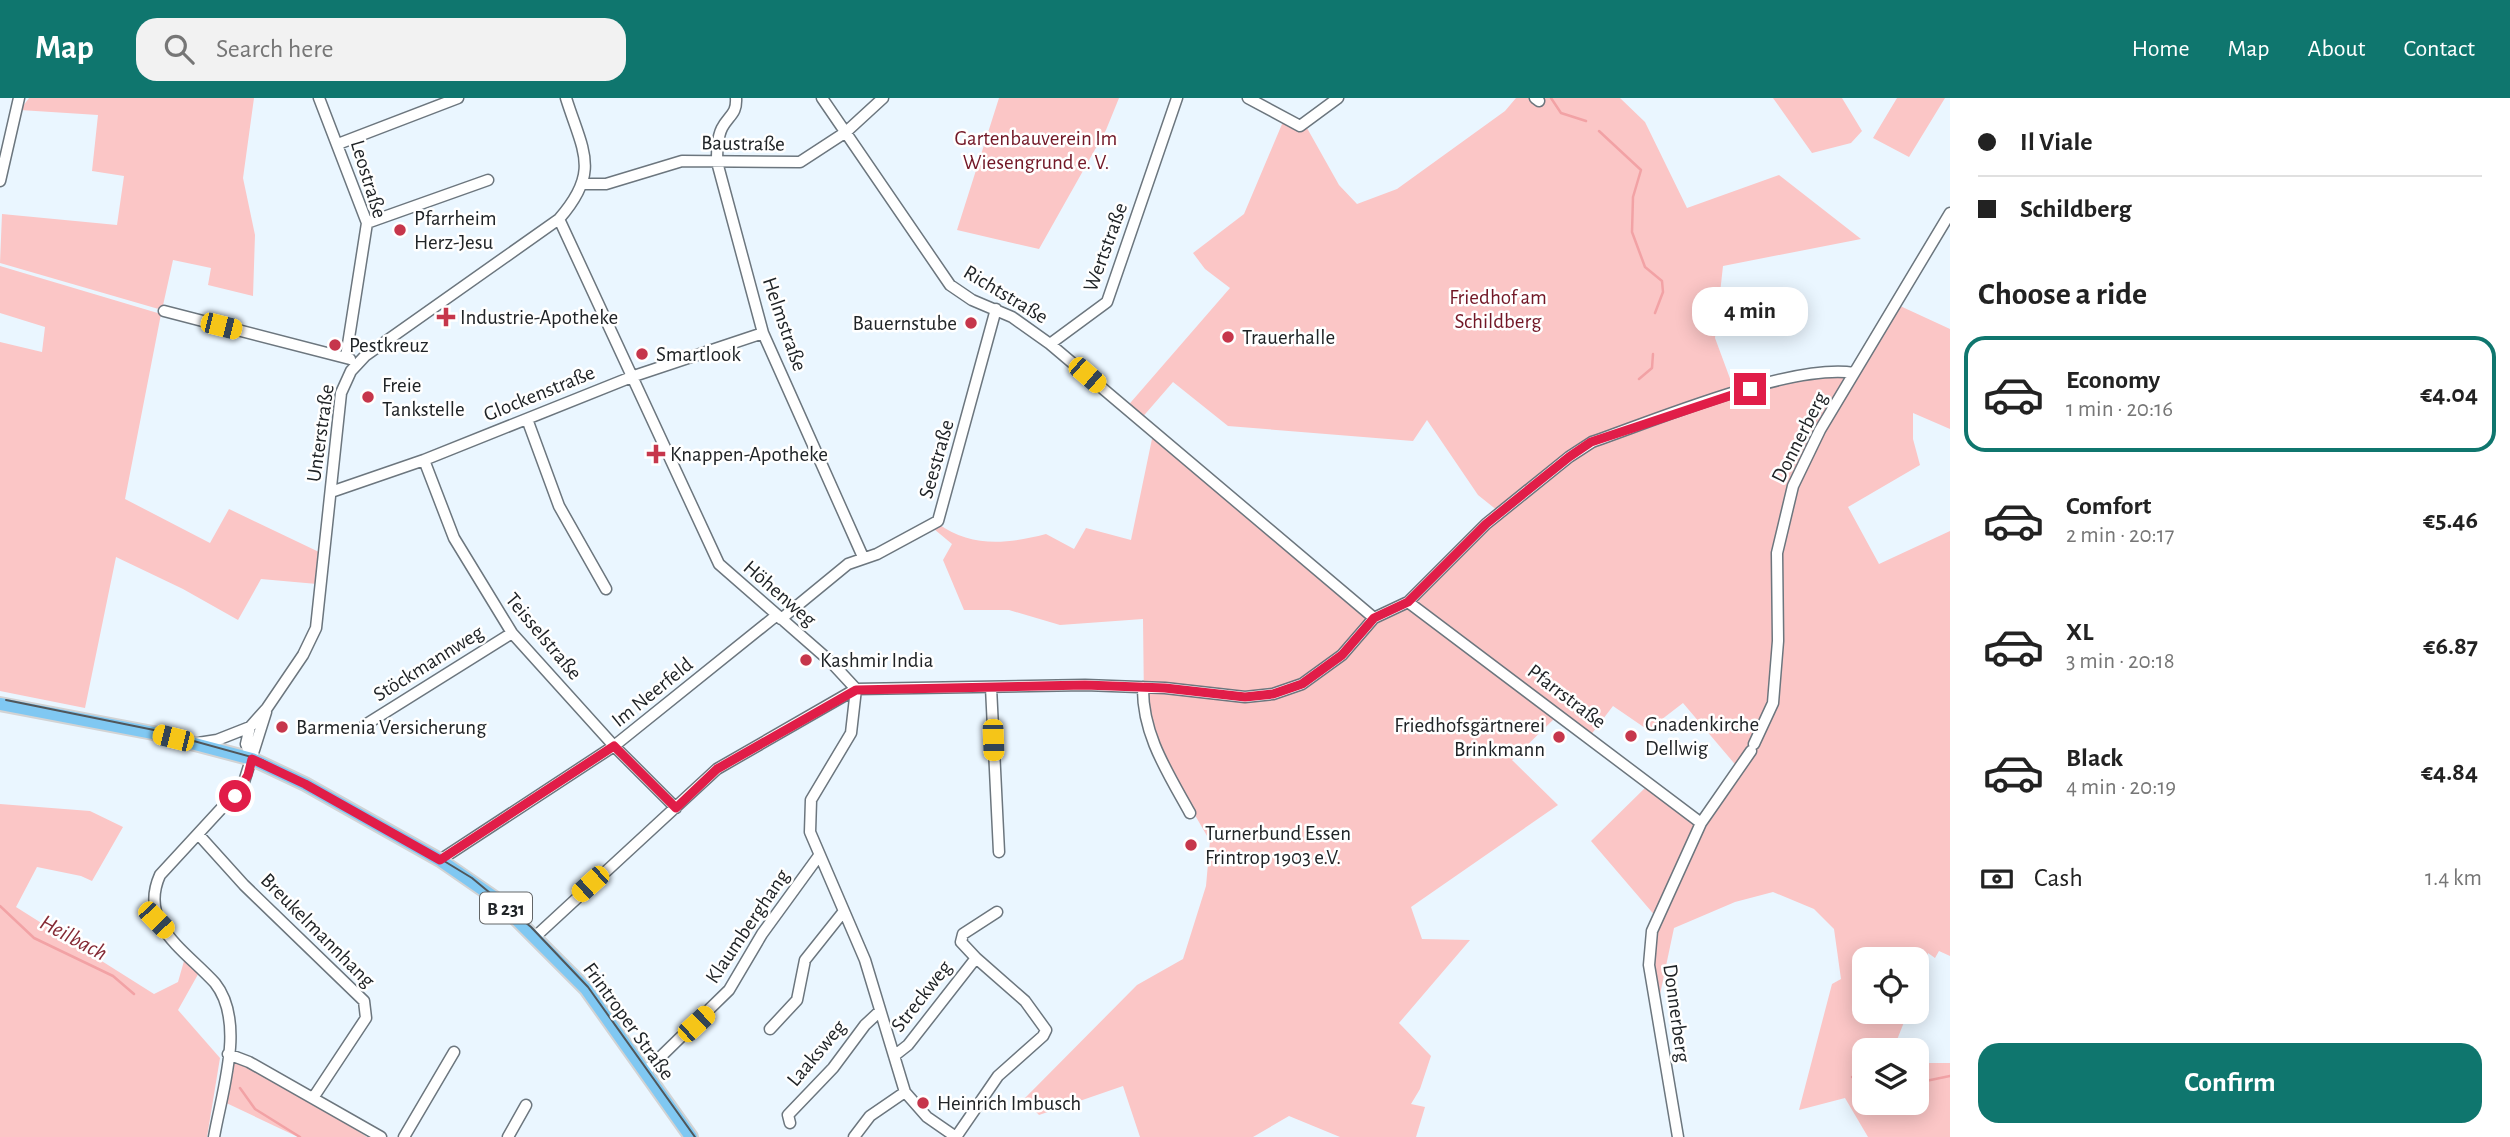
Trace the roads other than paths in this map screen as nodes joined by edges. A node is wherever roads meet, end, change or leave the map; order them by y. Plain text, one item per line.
1 (19, 98) edge
2 (319, 98) edge
3 (458, 98) edge
4 (566, 98) edge
5 (736, 98) edge
6 (822, 98) edge
7 (883, 98) edge
8 (1177, 98) edge
9 (1248, 98) edge
10 (1338, 98) edge
11 (846, 132) junction
12 (338, 144) junction
13 (717, 162) junction
14 (488, 180) dead end
15 (0, 181) edge
16 (584, 184) junction
17 (1950, 213) edge
18 (559, 219) junction
19 (367, 223) junction
20 (996, 309) junction
21 (164, 312) dead end
22 (763, 333) junction
23 (1050, 344) junction
24 (346, 356) junction
25 (356, 365) junction
26 (1854, 373) junction
27 (634, 376) junction
28 (527, 419) junction
29 (424, 460) junction
30 (331, 492) junction
31 (863, 557) junction
32 (606, 589) dead end
33 (1408, 602) junction
34 (779, 617) junction
35 (1374, 618) junction
36 (512, 633) junction
37 (991, 687) junction
38 (1143, 687) junction
39 (856, 690) junction
40 (0, 705) edge
41 (267, 708) junction
42 (365, 725) dead end
43 (250, 727) junction
44 (195, 743) junction
45 (614, 746) junction
46 (252, 759) junction
47 (676, 808) junction
48 (1190, 813) dead end
49 (1701, 823) junction
50 (198, 834) junction
51 (999, 852) dead end
52 (818, 857) junction
53 (440, 860) junction
54 (844, 911) junction
55 (997, 912) dead end
56 (537, 936) junction
57 (976, 958) junction
58 (880, 1011) junction
59 (770, 1029) dead end
60 (454, 1052) dead end
61 (228, 1054) junction
62 (894, 1056) junction
63 (645, 1072) junction
64 (905, 1092) junction
65 (313, 1098) junction
66 (526, 1105) dead end
67 (790, 1123) dead end
68 (214, 1137) edge
69 (381, 1137) edge
70 (404, 1137) edge
71 (508, 1137) edge
72 (691, 1137) edge
73 (854, 1137) edge
74 (956, 1137) edge
75 (1678, 1137) edge

1 - 15 street
2 - 12 street, Leostraße
3 - 12 street
4 - 16 street
5 - 13 street, Helmstraße
6 - 11 street, Richtstraße
7 - 11 street, Baustraße
8 - 23 street, Wertstraße
9 - 10 street
11 - 13 street, Baustraße
11 - 20 street, Richtstraße
12 - 19 street, Leostraße
13 - 16 street, Baustraße
13 - 22 street, Helmstraße
14 - 19 street
16 - 18 street, Unterstraße
17 - 26 street, Donnerberg
18 - 25 street, Unterstraße
18 - 27 street, Höhenweg
19 - 24 street, Leostraße
20 - 23 street, Richtstraße
20 - 31 street, Seestraße
21 - 24 street
22 - 27 street, Glockenstraße
22 - 31 street, Helmstraße
23 - 35 street, Richtstraße
24 - 25 street
25 - 30 street, Unterstraße
26 - 33 street
26 - 49 street, Donnerberg
27 - 28 street, Glockenstraße
27 - 34 street, Höhenweg
28 - 29 street, Glockenstraße
28 - 32 street
29 - 30 street, Glockenstraße
29 - 36 street, Teisselstraße
30 - 41 street, Unterstraße
31 - 34 street, Seestraße
33 - 35 street
33 - 49 street, Pfarrstraße
34 - 39 street, Höhenweg
34 - 45 street, Im Neerfeld
35 - 38 street
36 - 42 street, Stöckmannweg
36 - 45 street, Teisselstraße
37 - 38 street
37 - 39 street
37 - 51 street
38 - 48 street
39 - 47 street
39 - 52 street
40 - 44 main road, Frintroper Straße / B 231
41 - 43 street, Unterstraße
41 - 46 street, Unterstraße
43 - 44 street
43 - 46 street
44 - 46 main road, Frintroper Straße / B 231
45 - 47 street, Teisselstraße
45 - 53 street, Im Neerfeld
46 - 50 street, Unterstraße
46 - 53 main road, Frintroper Straße / B 231
47 - 56 street
49 - 75 street, Donnerberg
50 - 61 street, Unterstraße
50 - 65 street, Breukelmannhang
52 - 54 street
52 - 63 street, Klaumberghang
53 - 56 main road, Frintroper Straße / B 231
54 - 58 street
54 - 59 street
55 - 57 street, Streckweg
56 - 63 main road, Frintroper Straße / B 231
57 - 62 street, Streckweg
57 - 74 street, Streckweg
58 - 62 street
58 - 67 street, Laaksweg
60 - 70 street
61 - 65 street
61 - 68 street, Unterstraße
62 - 64 street
63 - 72 main road, Frintroper Straße / B 231
64 - 73 street
64 - 74 street
65 - 69 street
66 - 71 street

